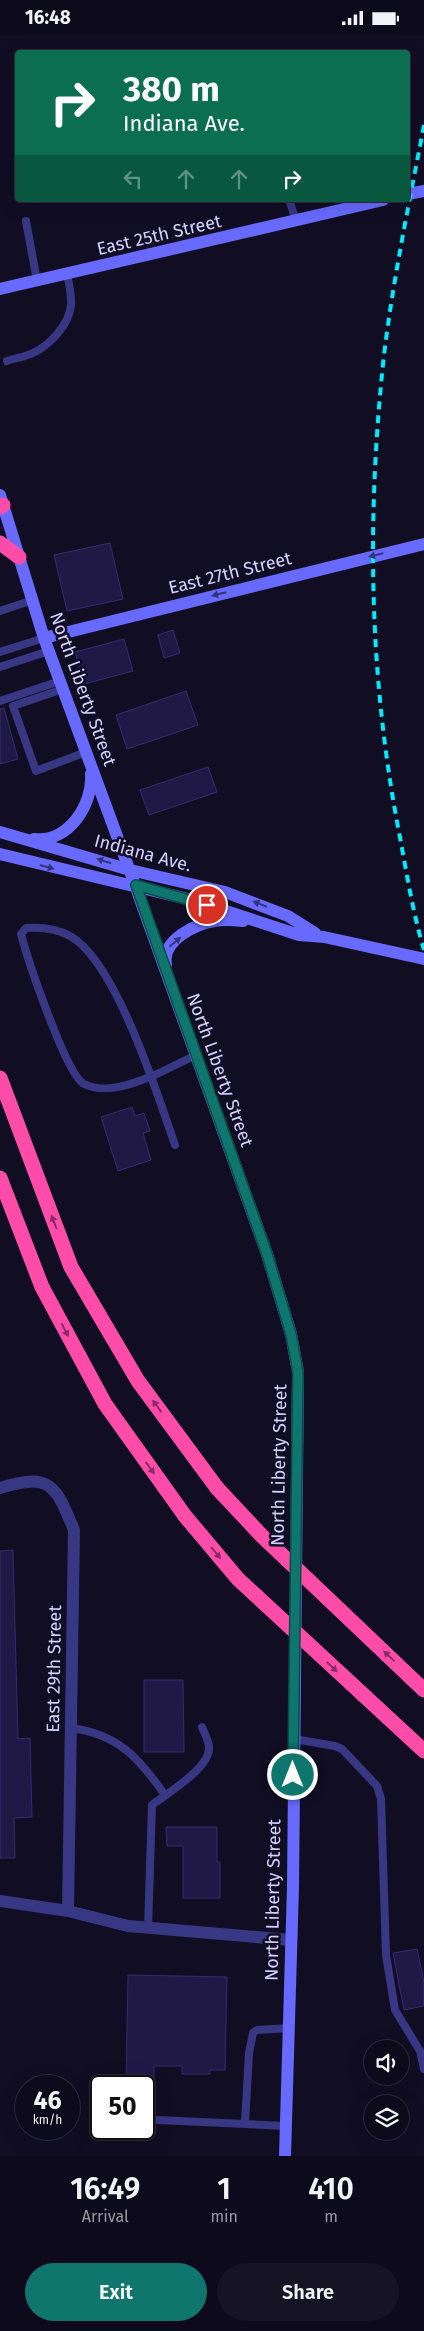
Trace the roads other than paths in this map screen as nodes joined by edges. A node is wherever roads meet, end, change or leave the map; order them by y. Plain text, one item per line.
1 (424, 191) edge
2 (410, 194) edge
3 (290, 202) edge
4 (375, 202) edge
5 (296, 220) junction
6 (26, 221) dead end
7 (67, 274) junction
8 (37, 281) junction
9 (0, 289) edge
10 (6, 361) dead end
11 (1, 502) edge
12 (0, 543) edge
13 (424, 544) edge
14 (19, 557) junction
15 (33, 600) junction
16 (0, 611) edge
17 (44, 638) junction
18 (49, 651) junction
19 (0, 652) edge
20 (0, 667) edge
21 (62, 685) junction
22 (0, 701) edge
23 (88, 758) junction
24 (0, 833) edge
25 (17, 837) junction
26 (0, 854) edge
27 (130, 870) junction
28 (136, 885) junction
29 (260, 923) junction
30 (324, 937) junction
31 (424, 959) edge
32 (171, 986) junction
33 (196, 1055) junction
34 (151, 1076) junction
35 (0, 1078) edge
36 (175, 1145) dead end
37 (0, 1178) edge
38 (0, 1487) edge
39 (424, 1690) edge
40 (71, 1727) junction
41 (202, 1727) dead end
42 (294, 1739) junction
43 (424, 1751) edge
44 (164, 1795) junction
45 (0, 1901) edge
46 (68, 1911) junction
47 (148, 1928) junction
48 (290, 1940) junction
49 (288, 2028) junction
50 (424, 2069) edge
51 (158, 2120) dead end
52 (245, 2123) junction
53 (286, 2126) junction
54 (285, 2156) edge

1 - 2 main road
3 - 5 lane
4 - 5 main road, East 25th Street
5 - 7 main road, East 25th Street
6 - 8 lane
7 - 8 main road, East 25th Street
7 - 10 lane
8 - 9 main road, East 25th Street
11 - 14 main road, North Liberty Street
12 - 14 highway
13 -> 17 main road, East 27th Street
14 - 15 main road, North Liberty Street
15 - 16 lane
15 - 17 main road, North Liberty Street
17 - 18 main road, North Liberty Street
17 - 19 lane
18 - 20 lane
18 - 21 main road, North Liberty Street
21 - 22 lane
21 - 23 main road, North Liberty Street
21 - 23 lane
23 - 25 main road
23 - 27 main road, North Liberty Street
24 - 25 main road, Indiana Ave.
27 -> 25 main road, Indiana Ave.
26 -> 28 main road, Indiana Ave.
27 - 28 main road, North Liberty Street
30 -> 27 main road, Indiana Ave.
28 - 29 main road, Indiana Ave.
28 - 32 main road, North Liberty Street
29 - 30 main road, Indiana Ave.
32 -> 29 main road
30 - 31 main road
32 - 33 main road, North Liberty Street
33 - 34 lane
33 - 42 main road, North Liberty Street
34 - 34 lane
34 - 36 lane
39 -> 35 highway, bridge
37 -> 43 highway, bridge
38 - 40 street, East 29th Street
40 - 44 lane
40 - 46 street, East 29th Street
41 - 44 lane
42 - 48 main road, North Liberty Street
42 - 50 lane
44 - 47 lane
45 - 46 street
46 - 47 street
47 - 48 street
48 - 49 main road, North Liberty Street
49 - 52 lane
49 - 53 main road, North Liberty Street
51 - 52 lane
52 - 53 lane
53 - 54 main road, North Liberty Street

